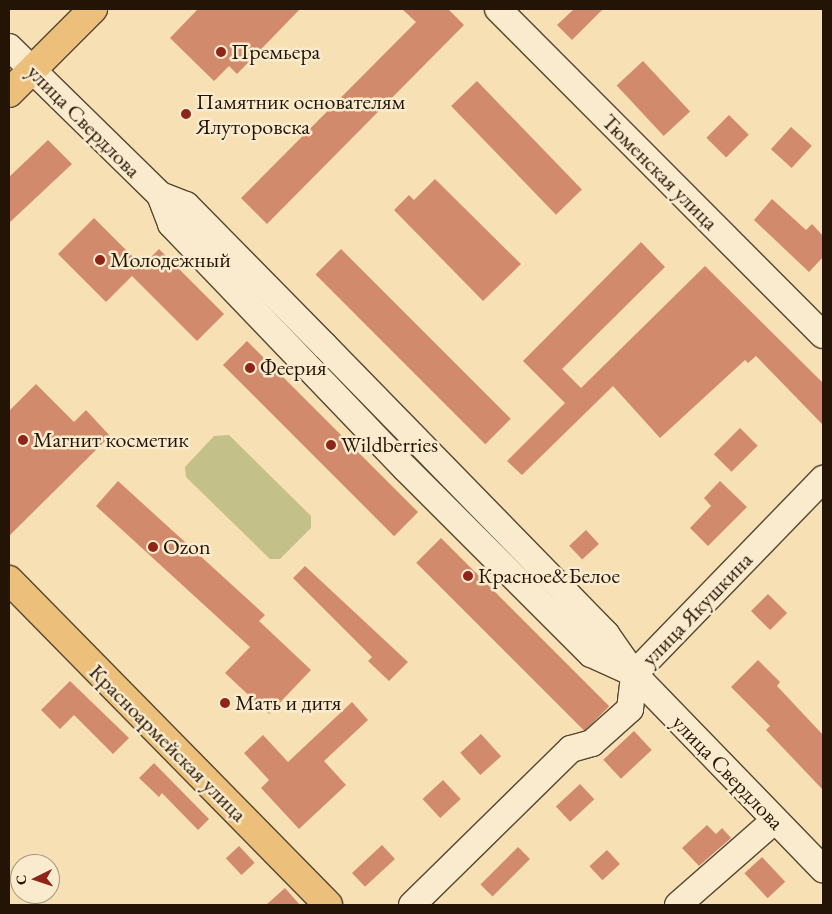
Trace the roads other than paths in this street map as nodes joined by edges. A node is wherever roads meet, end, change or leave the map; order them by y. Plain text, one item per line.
1 (93, 9) edge
2 (498, 9) edge
3 (9, 47) edge
4 (33, 69) junction
5 (9, 93) edge
6 (160, 195) junction
7 (275, 296) junction
8 (258, 315) junction
9 (823, 335) edge
10 (388, 410) junction
11 (367, 428) junction
12 (823, 478) edge
13 (464, 488) junction
14 (445, 508) junction
15 (9, 580) edge
16 (634, 674) junction
17 (775, 820) junction
18 (823, 869) edge
19 (328, 905) edge
20 (412, 905) edge
21 (678, 905) edge

1 - 4 main road
2 - 9 street, Тюменская улица
3 - 4 street, улица Свердлова
4 - 5 main road
4 - 6 street, улица Свердлова
6 - 7 street, улица Свердлова
6 - 8 street, улица Свердлова
7 - 8 street
7 - 10 street, улица Свердлова
8 - 11 street, улица Свердлова
10 - 11 street
10 - 13 street, улица Свердлова
11 - 14 street, улица Свердлова
12 - 16 street, улица Якушкина
13 - 14 street
13 - 16 street, улица Свердлова
14 - 16 street, улица Свердлова
15 - 19 main road, Красноармейская улица
16 - 17 street, улица Свердлова
16 - 20 street, улица Якушкина
17 - 18 street, улица Свердлова
17 - 21 street

